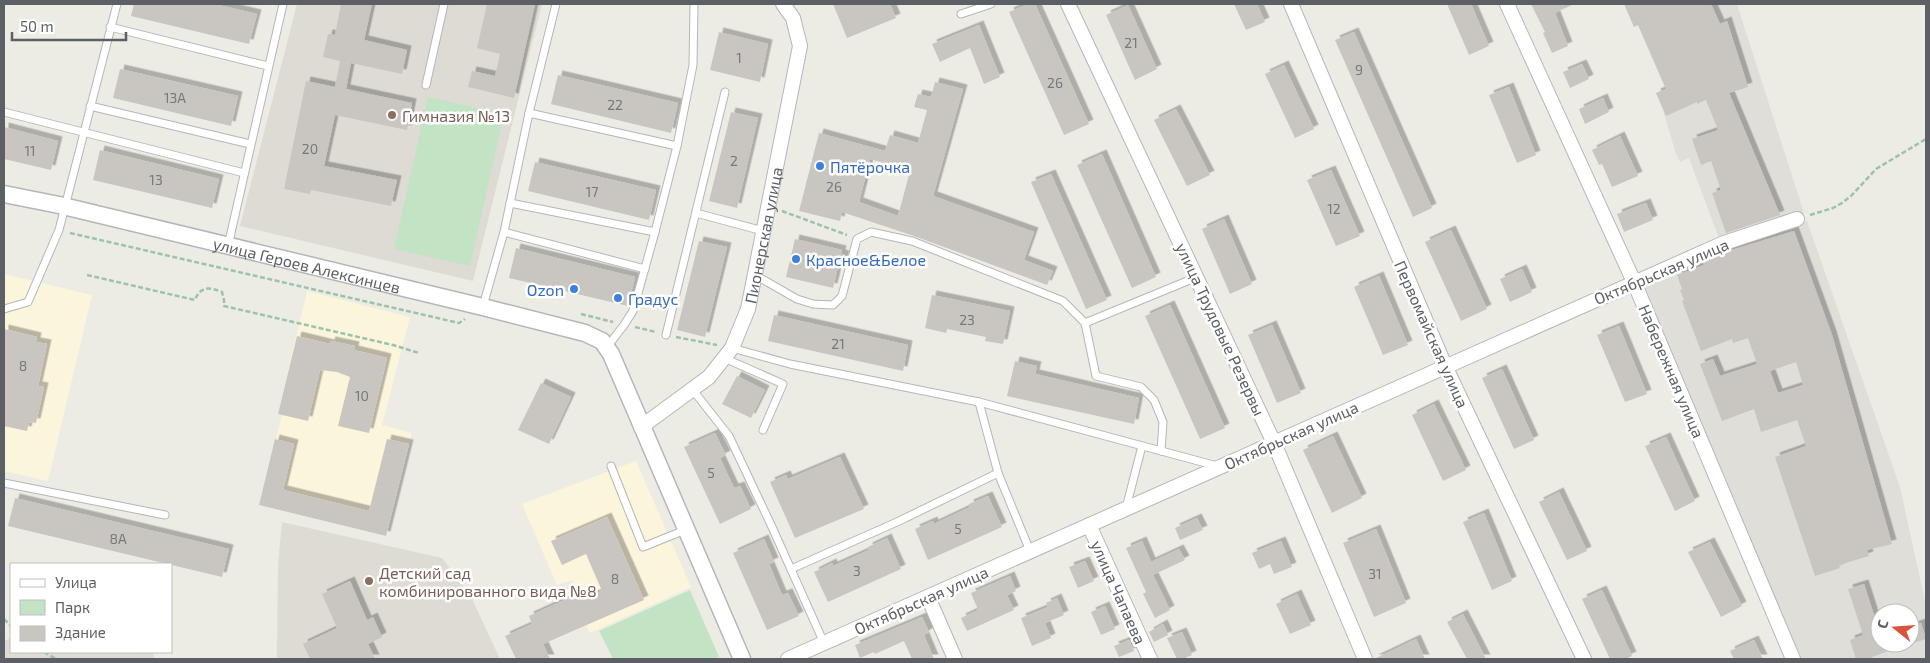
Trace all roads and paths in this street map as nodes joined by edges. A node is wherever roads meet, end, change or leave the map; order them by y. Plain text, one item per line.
1 (116, 4) edge
2 (283, 4) edge
3 (444, 4) edge
4 (556, 4) edge
5 (694, 4) edge
6 (783, 4) edge
7 (991, 4) edge
8 (1070, 4) edge
9 (1291, 4) edge
10 (1507, 4) edge
11 (960, 14) dead end
12 (110, 27) junction
13 (268, 66) junction
14 (426, 85) dead end
15 (725, 92) dead end
16 (90, 106) junction
17 (4, 112) edge
18 (529, 113) junction
19 (83, 133) junction
20 (1926, 139) edge
21 (250, 144) junction
22 (677, 146) junction
23 (244, 173) junction
24 (4, 194) edge
25 (510, 203) junction
26 (66, 207) junction
27 (780, 210) dead end
28 (696, 213) junction
29 (1797, 219) joint
30 (59, 230) junction
31 (763, 231) junction
32 (504, 232) junction
33 (655, 232) junction
34 (857, 239) junction
35 (228, 246) junction
36 (646, 270) junction
37 (87, 275) dead end
38 (755, 275) junction
39 (1197, 277) junction
40 (1634, 282) junction
41 (4, 309) edge
42 (478, 313) junction
43 (577, 313) dead end
44 (1085, 322) junction
45 (624, 325) junction
46 (666, 335) junction
47 (607, 347) junction
48 (419, 353) dead end
49 (728, 353) junction
50 (1445, 366) junction
51 (692, 390) junction
52 (979, 402) junction
53 (641, 427) junction
54 (763, 430) dead end
55 (1274, 443) junction
56 (1142, 446) junction
57 (1161, 451) junction
58 (611, 466) dead end
59 (1219, 467) junction
60 (998, 474) junction
61 (4, 483) edge
62 (1126, 509) junction
63 (165, 515) dead end
64 (1089, 525) junction
65 (685, 530) junction
66 (1030, 552) junction
67 (791, 569) junction
68 (928, 597) junction
69 (824, 643) junction
70 (742, 659) edge
71 (788, 659) edge
72 (955, 659) edge
73 (1150, 659) edge
74 (1365, 659) edge
75 (1584, 659) edge
76 (1793, 659) edge

1 - 12 lane
2 - 13 lane
3 - 14 lane
4 - 18 lane
5 - 22 lane
6 - 31 street, Пионерская улица
7 - 11 lane
8 - 39 street, улица Трудовые Резервы
9 - 50 street, Первомайская улица
10 - 40 street, Набережная улица
12 - 13 lane
12 - 16 lane
13 - 21 lane
15 - 28 lane
16 - 19 lane
16 - 21 lane
17 - 19 lane
18 - 22 lane
18 - 25 lane
19 - 23 lane
19 - 26 lane
20 - 29 path
21 - 23 lane
22 - 33 lane
23 - 35 lane
24 - 26 street, улица Героев Алексинцев
25 - 32 lane
25 - 33 lane
26 - 30 lane
26 - 35 street, улица Героев Алексинцев
27 - 34 path
28 - 31 lane
28 - 46 lane
29 - 40 street, Октябрьская улица
30 - 41 lane
30 - 42 path
31 - 38 street, Пионерская улица
32 - 36 lane
32 - 42 lane
33 - 36 lane
34 - 38 lane
34 - 44 lane
35 - 42 street, улица Героев Алексинцев
36 - 45 lane
37 - 48 path
38 - 49 street, Пионерская улица
39 - 44 lane
39 - 55 street, улица Трудовые Резервы
40 - 50 street, Октябрьская улица
40 - 76 street, Набережная улица
42 - 47 street, улица Героев Алексинцев
43 - 45 path
44 - 57 lane
45 - 46 path
45 - 47 lane
46 - 49 path
47 - 53 street
49 - 51 street, Пионерская улица
49 - 52 lane
49 - 54 lane
50 - 55 street, Октябрьская улица
50 - 75 street, Первомайская улица
51 - 53 street, Пионерская улица
51 - 67 lane
52 - 56 lane
52 - 60 lane
53 - 65 street
55 - 59 street, Октябрьская улица
55 - 74 street, улица Трудовые Резервы
56 - 57 lane
56 - 62 lane
57 - 59 lane
58 - 65 lane
59 - 62 street, Октябрьская улица
60 - 66 lane
60 - 67 lane
61 - 63 lane
62 - 64 street, Октябрьская улица
64 - 66 street, Октябрьская улица
64 - 73 street, улица Чапаева
65 - 70 street
66 - 68 street, Октябрьская улица
67 - 69 lane
68 - 69 street, Октябрьская улица
68 - 72 street
69 - 71 street, Октябрьская улица

